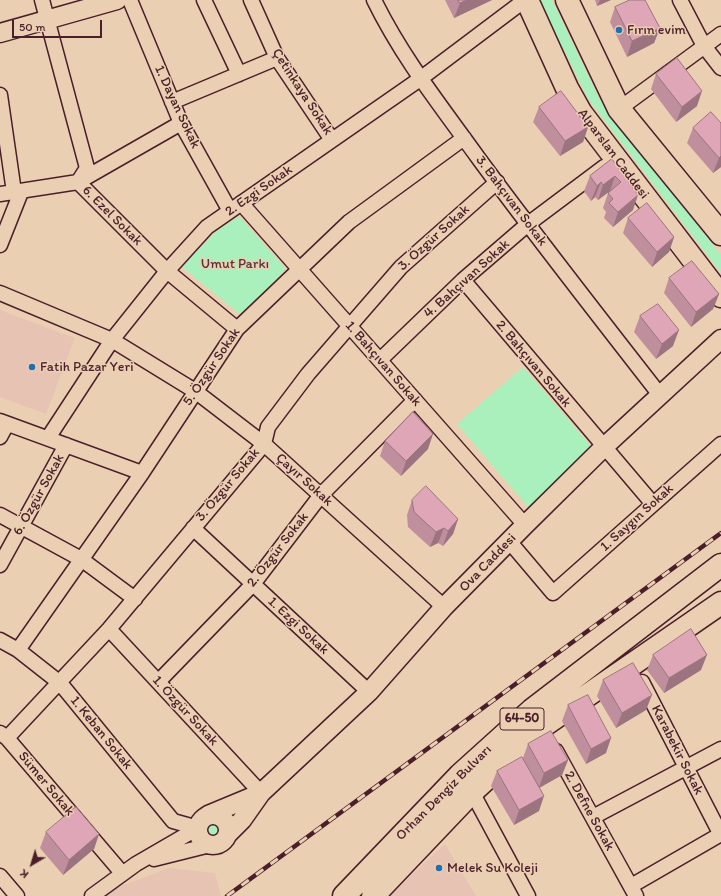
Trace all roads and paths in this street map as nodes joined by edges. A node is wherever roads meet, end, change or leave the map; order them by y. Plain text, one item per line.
1 (42, 0) edge
2 (116, 0) edge
3 (130, 0) edge
4 (204, 0) edge
5 (251, 0) edge
6 (374, 0) edge
7 (526, 0) edge
8 (567, 0) edge
9 (680, 0) edge
10 (46, 20) junction
11 (0, 33) edge
12 (721, 34) edge
13 (704, 46) junction
14 (277, 58) junction
15 (721, 68) edge
16 (239, 74) junction
17 (420, 79) junction
18 (0, 95) edge
19 (172, 102) junction
20 (619, 109) junction
21 (181, 123) junction
22 (464, 138) junction
23 (332, 140) junction
24 (615, 159) junction
25 (78, 182) junction
26 (497, 182) junction
27 (18, 192) junction
28 (0, 194) edge
29 (236, 207) junction
30 (528, 224) junction
31 (721, 234) edge
32 (0, 244) edge
33 (299, 268) junction
34 (167, 271) junction
35 (463, 280) junction
36 (0, 293) edge
37 (721, 296) edge
38 (349, 326) junction
39 (237, 329) junction
40 (721, 339) edge
41 (112, 340) junction
42 (380, 360) junction
43 (195, 391) junction
44 (660, 395) junction
45 (415, 400) junction
46 (4, 422) edge
47 (0, 437) edge
48 (48, 438) junction
49 (264, 444) junction
50 (721, 444) edge
51 (66, 445) junction
52 (604, 448) junction
53 (142, 472) junction
54 (321, 495) junction
55 (653, 504) junction
56 (0, 515) edge
57 (525, 525) junction
58 (22, 526) junction
59 (193, 528) junction
60 (509, 541) junction
61 (81, 559) junction
62 (0, 565) edge
63 (721, 565) edge
64 (253, 584) junction
65 (135, 599) junction
66 (721, 603) edge
67 (444, 607) junction
68 (109, 629) junction
69 (0, 640) edge
70 (18, 650) junction
71 (632, 664) junction
72 (158, 682) junction
73 (60, 683) junction
74 (369, 692) junction
75 (543, 726) junction
76 (4, 736) edge
77 (721, 749) edge
78 (686, 768) junction
79 (472, 792) junction
80 (261, 793) junction
81 (593, 817) junction
82 (203, 822) junction
83 (228, 834) junction
84 (721, 834) edge
85 (210, 845) junction
86 (136, 864) junction
87 (122, 873) junction
88 (0, 876) edge
89 (633, 891) edge
90 (16, 896) edge
91 (92, 896) edge
92 (344, 896) edge
93 (373, 896) edge
94 (528, 896) edge

1 - 10 street, 6. Ezel Sokak
2 - 10 street
3 - 19 street, 1. Dayan Sokak
4 - 16 street
5 - 14 street, Çetinkaya Sokak
6 - 17 street, 3. Bahçıvan Sokak
7 - 17 street, 2. Ezgi Sokak
7 - 24 main road, Alparslan Caddesi
8 - 20 main road
9 - 13 street
10 - 11 street
10 - 25 street, 6. Ezel Sokak
12 - 13 street
13 - 15 street
13 - 20 street
14 - 16 street
14 - 23 street, Çetinkaya Sokak
16 - 19 street
17 - 22 street, 3. Bahçıvan Sokak
17 - 23 street, 2. Ezgi Sokak
18 - 27 street
19 - 21 street, 1. Dayan Sokak
20 - 31 main road
21 - 25 street
21 - 29 street, 1. Dayan Sokak
22 - 26 street, 3. Bahçıvan Sokak
22 - 33 street, 5. Özgür Sokak
23 - 29 street, 2. Ezgi Sokak
24 - 30 street, 4. Bahçıvan Sokak
24 - 37 main road, Alparslan Caddesi
25 - 27 street
25 - 34 street, 6. Ezel Sokak
26 - 30 street, 3. Bahçıvan Sokak
26 - 38 street, 3. Özgür Sokak
27 - 28 street
27 - 32 street
29 - 33 street, 1. Bahçıvan Sokak
29 - 34 street, 2. Ezgi Sokak
30 - 35 street, 4. Bahçıvan Sokak
30 - 44 street, 3. Bahçıvan Sokak
33 - 38 street, 1. Bahçıvan Sokak
33 - 39 street, 5. Özgür Sokak
34 - 39 street, 6. Ezel Sokak
34 - 41 street, 2. Ezgi Sokak
35 - 42 street, 4. Bahçıvan Sokak
35 - 52 street, 2. Bahçıvan Sokak
36 - 41 street, Çayır Sokak
38 - 42 street, 1. Bahçıvan Sokak
38 - 49 street, 3. Özgür Sokak
39 - 43 street, 5. Özgür Sokak
40 - 44 street, Ova Caddesi
41 - 43 street, Çayır Sokak
41 - 48 street, 2. Ezgi Sokak
42 - 45 street, 1. Bahçıvan Sokak
43 - 49 street, Çayır Sokak
43 - 53 street, 5. Özgür Sokak
44 - 52 street, Ova Caddesi
45 - 54 street, 2. Özgür Sokak
45 - 57 street, 1. Bahçıvan Sokak
46 - 47 street
46 - 48 street
48 - 51 street
49 - 54 street, Çayır Sokak
49 - 59 street, 3. Özgür Sokak
50 - 55 street, 1. Saygın Sokak
51 - 53 street
51 - 58 street, 6. Özgür Sokak
52 - 55 street, 2. Bahçıvan Sokak
52 - 57 street, Ova Caddesi
53 - 61 street, 5. Özgür Sokak
54 - 64 street, 2. Özgür Sokak
54 - 67 street, Çayır Sokak
55 - 60 street, 1. Saygın Sokak
56 - 58 street
57 - 60 street, Ova Caddesi
58 - 61 street
58 - 62 street, 6. Özgür Sokak
59 - 64 street, 1. Ezgi Sokak
59 - 65 street, 3. Özgür Sokak
60 - 67 street, Ova Caddesi
61 - 65 street
61 - 70 street, 5. Özgür Sokak
63 - 92 main road, Orhan Dengiz Bulvarı / 64-50
64 - 72 street, 2. Özgür Sokak
64 - 74 street, 1. Ezgi Sokak
65 - 68 street, 3. Özgür Sokak
66 - 71 main road, Orhan Dengiz Bulvarı / 64-50
67 - 74 street, Ova Caddesi
68 - 72 street, 1. Özgür Sokak
68 - 73 street, 3. Özgür Sokak
69 - 70 street, 1. Keban Sokak
70 - 73 street, 1. Keban Sokak
71 - 75 main road, Orhan Dengiz Bulvarı / 64-50
71 - 78 street, Karabekir Sokak
72 - 80 street, 1. Özgür Sokak
73 - 76 street, 3. Özgür Sokak
73 - 82 street, 1. Keban Sokak
74 - 80 street, Ova Caddesi
75 - 79 main road, Orhan Dengiz Bulvarı / 64-50
75 - 81 street, 2. Defne Sokak
76 - 87 street, Sümer Sokak
77 - 78 street
78 - 81 street
78 - 84 street, Karabekir Sokak
79 - 93 main road, Orhan Dengiz Bulvarı / 64-50
79 - 94 street
80 - 82 street
80 - 83 street
81 - 89 street, 2. Defne Sokak
82 - 83 street
82 - 85 street
82 - 86 street
83 - 85 street
84 - 89 street
85 - 86 street
86 - 87 street
87 - 91 street
88 - 90 street

